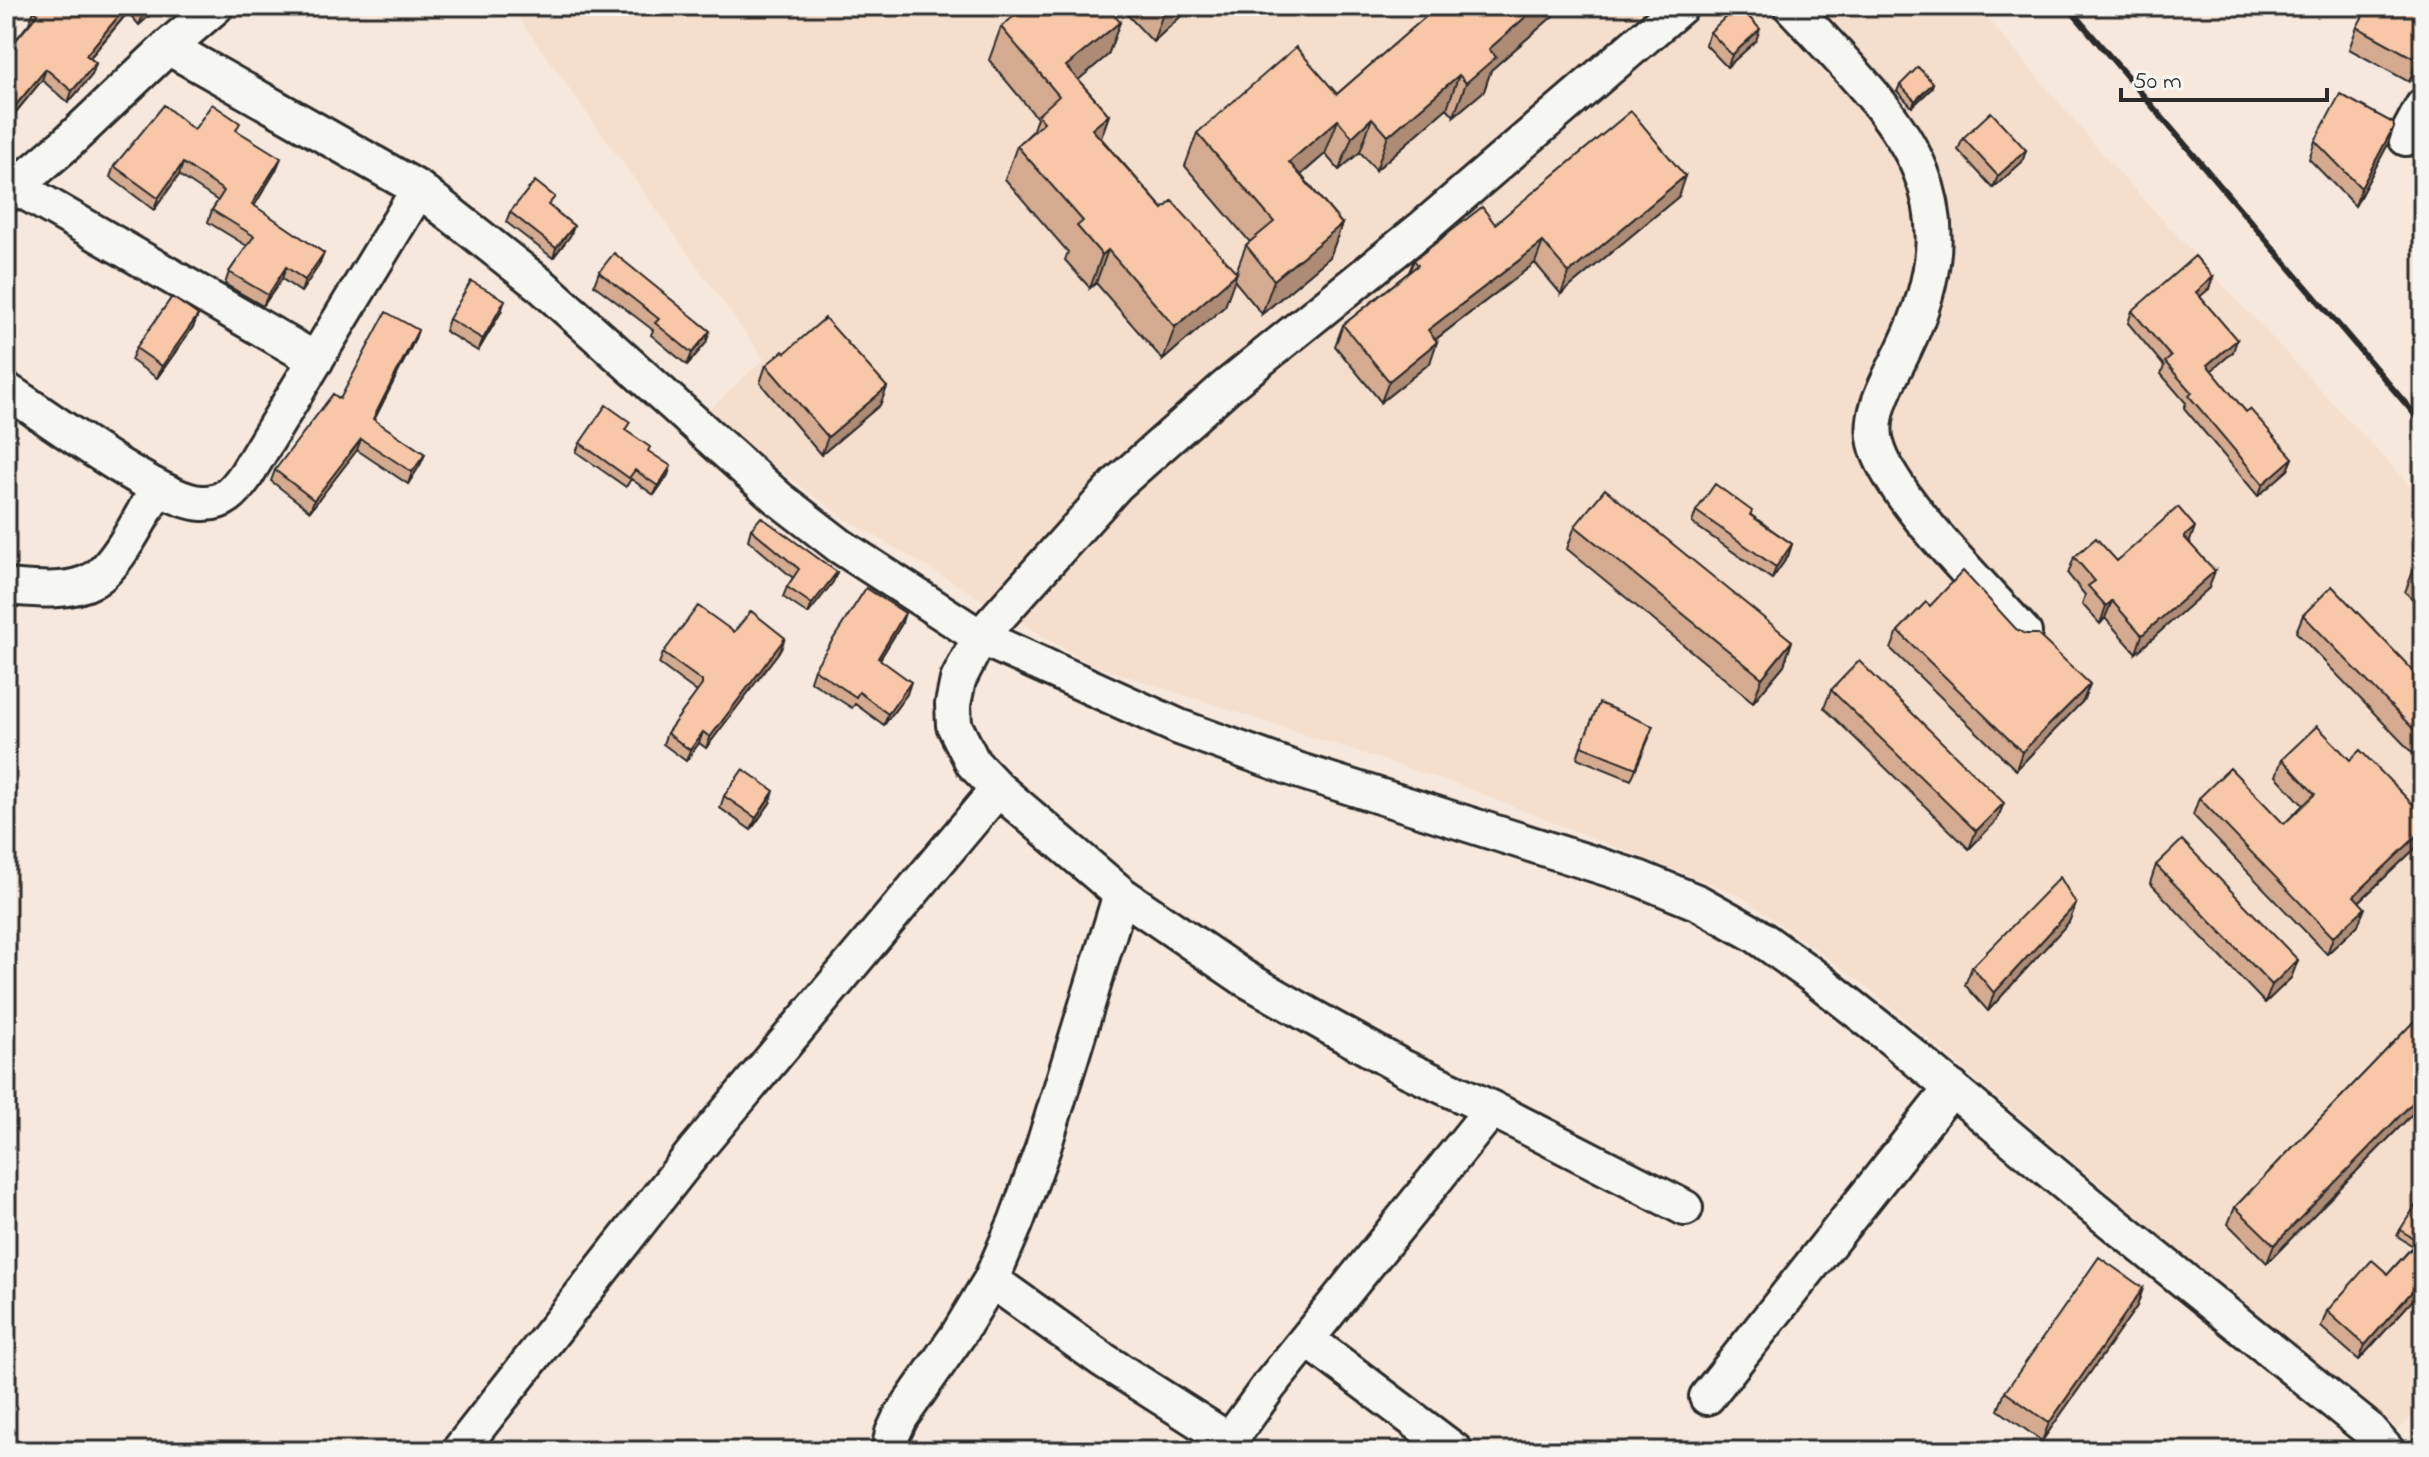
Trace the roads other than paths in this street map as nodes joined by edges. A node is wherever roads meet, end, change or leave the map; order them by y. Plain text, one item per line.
1 (216, 6) edge
2 (1681, 6) edge
3 (1791, 6) edge
4 (168, 47) junction
5 (2423, 106) edge
6 (2406, 138) dead end
7 (10, 188) edge
8 (419, 189) junction
9 (316, 360) junction
10 (6, 390) edge
11 (157, 489) junction
12 (6, 587) edge
13 (2024, 633) edge
14 (980, 637) junction
15 (998, 789) junction
16 (1121, 894) junction
17 (1952, 1088) junction
18 (1492, 1109) junction
19 (1685, 1208) dead end
20 (991, 1280) junction
21 (1308, 1340) junction
22 (1707, 1397) dead end
23 (1226, 1446) edge
24 (459, 1451) edge
25 (889, 1451) edge
26 (1455, 1451) edge
27 (2387, 1451) edge

1 - 4 street
2 - 14 street
3 - 13 street
4 - 7 street
4 - 8 street
5 - 6 street
7 - 9 street
8 - 9 street
8 - 14 street
9 - 11 street
10 - 11 street
11 - 12 street
14 - 15 street
14 - 17 street
15 - 16 street
15 - 24 street
16 - 18 street
16 - 20 street
17 - 22 street
17 - 27 street
18 - 19 street
18 - 21 street
20 - 23 street
20 - 25 street
21 - 23 street
21 - 26 street

